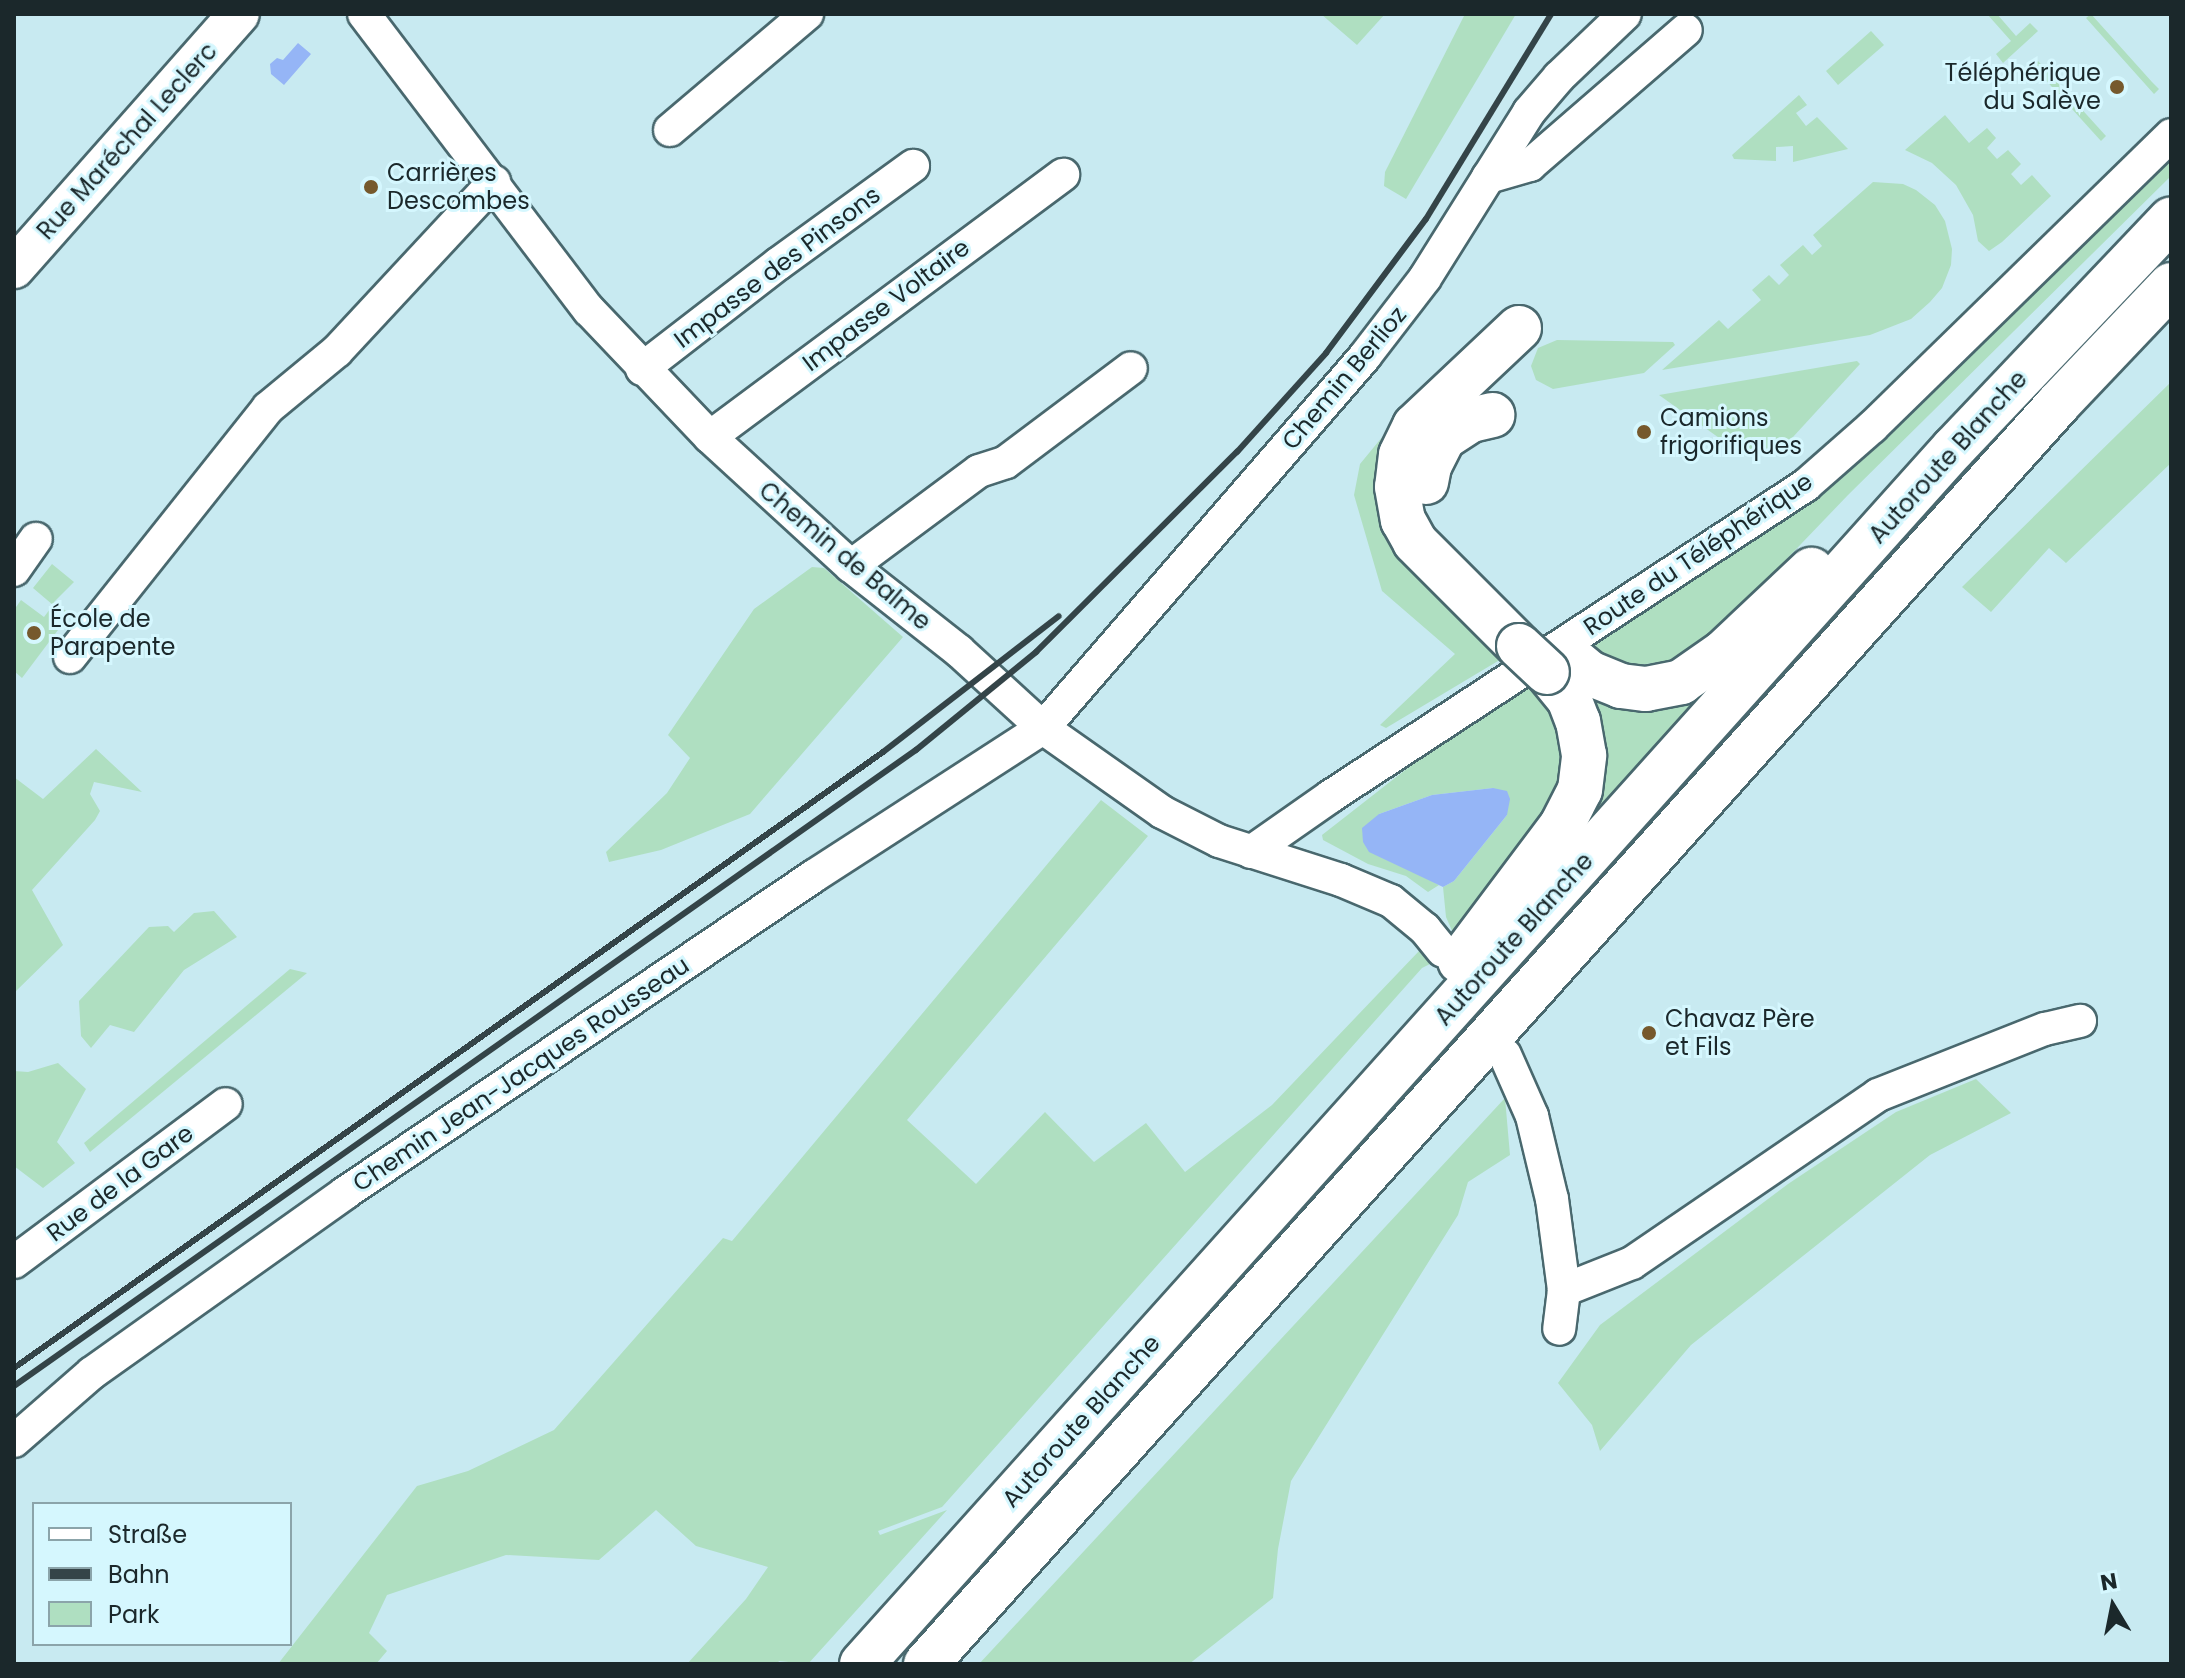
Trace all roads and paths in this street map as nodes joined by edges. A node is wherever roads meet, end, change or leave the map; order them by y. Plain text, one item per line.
1 (239, 14) edge
2 (364, 14) edge
3 (807, 14) edge
4 (1625, 14) edge
5 (1686, 30) dead end
6 (670, 130) dead end
7 (2171, 135) edge
8 (913, 166) dead end
9 (1063, 175) dead end
10 (1488, 177) junction
11 (494, 182) junction
12 (2171, 219) edge
13 (14, 268) edge
14 (2171, 285) edge
15 (1519, 328) dead end
16 (2048, 346) junction
17 (1131, 368) dead end
18 (642, 369) junction
19 (1492, 415) dead end
20 (710, 437) junction
21 (36, 539) dead end
22 (851, 566) junction
23 (14, 570) edge
24 (1544, 651) junction
25 (70, 657) dead end
26 (1043, 728) junction
27 (1251, 852) junction
28 (1443, 951) dead end
29 (2080, 1021) dead end
30 (1505, 1055) dead end
31 (226, 1104) dead end
32 (1269, 1212) junction
33 (14, 1262) edge
34 (1564, 1290) junction
35 (1559, 1329) dead end
36 (14, 1441) edge
37 (862, 1664) edge
38 (926, 1664) edge

1 - 13 main road, Rue Maréchal Leclerc
2 - 11 street, Chemin de Balme
3 - 6 street
4 - 10 street, Chemin Berlioz
5 - 10 street
7 - 27 street, Route du Téléphérique
8 - 18 street, Impasse des Pinsons
9 - 20 street, Impasse Voltaire
10 - 26 street, Chemin Berlioz
11 - 18 street, Chemin de Balme
11 - 25 street
12 - 16 highway, Autoroute Blanche
14 - 38 highway, Autoroute Blanche
15 - 24 highway
16 - 24 highway
16 - 32 highway, Autoroute Blanche
17 - 22 street
18 - 20 street, Chemin de Balme
19 - 24 highway
20 - 22 street, Chemin de Balme
21 - 23 street
22 - 26 street, Chemin de Balme
24 - 32 highway
26 - 27 street, Chemin de Balme
26 - 36 street, Chemin Jean-Jacques Rousseau
27 - 28 street, Chemin de Balme
29 - 34 street
30 - 34 street
31 - 33 street, Rue de la Gare
32 - 37 highway, Autoroute Blanche
34 - 35 street

